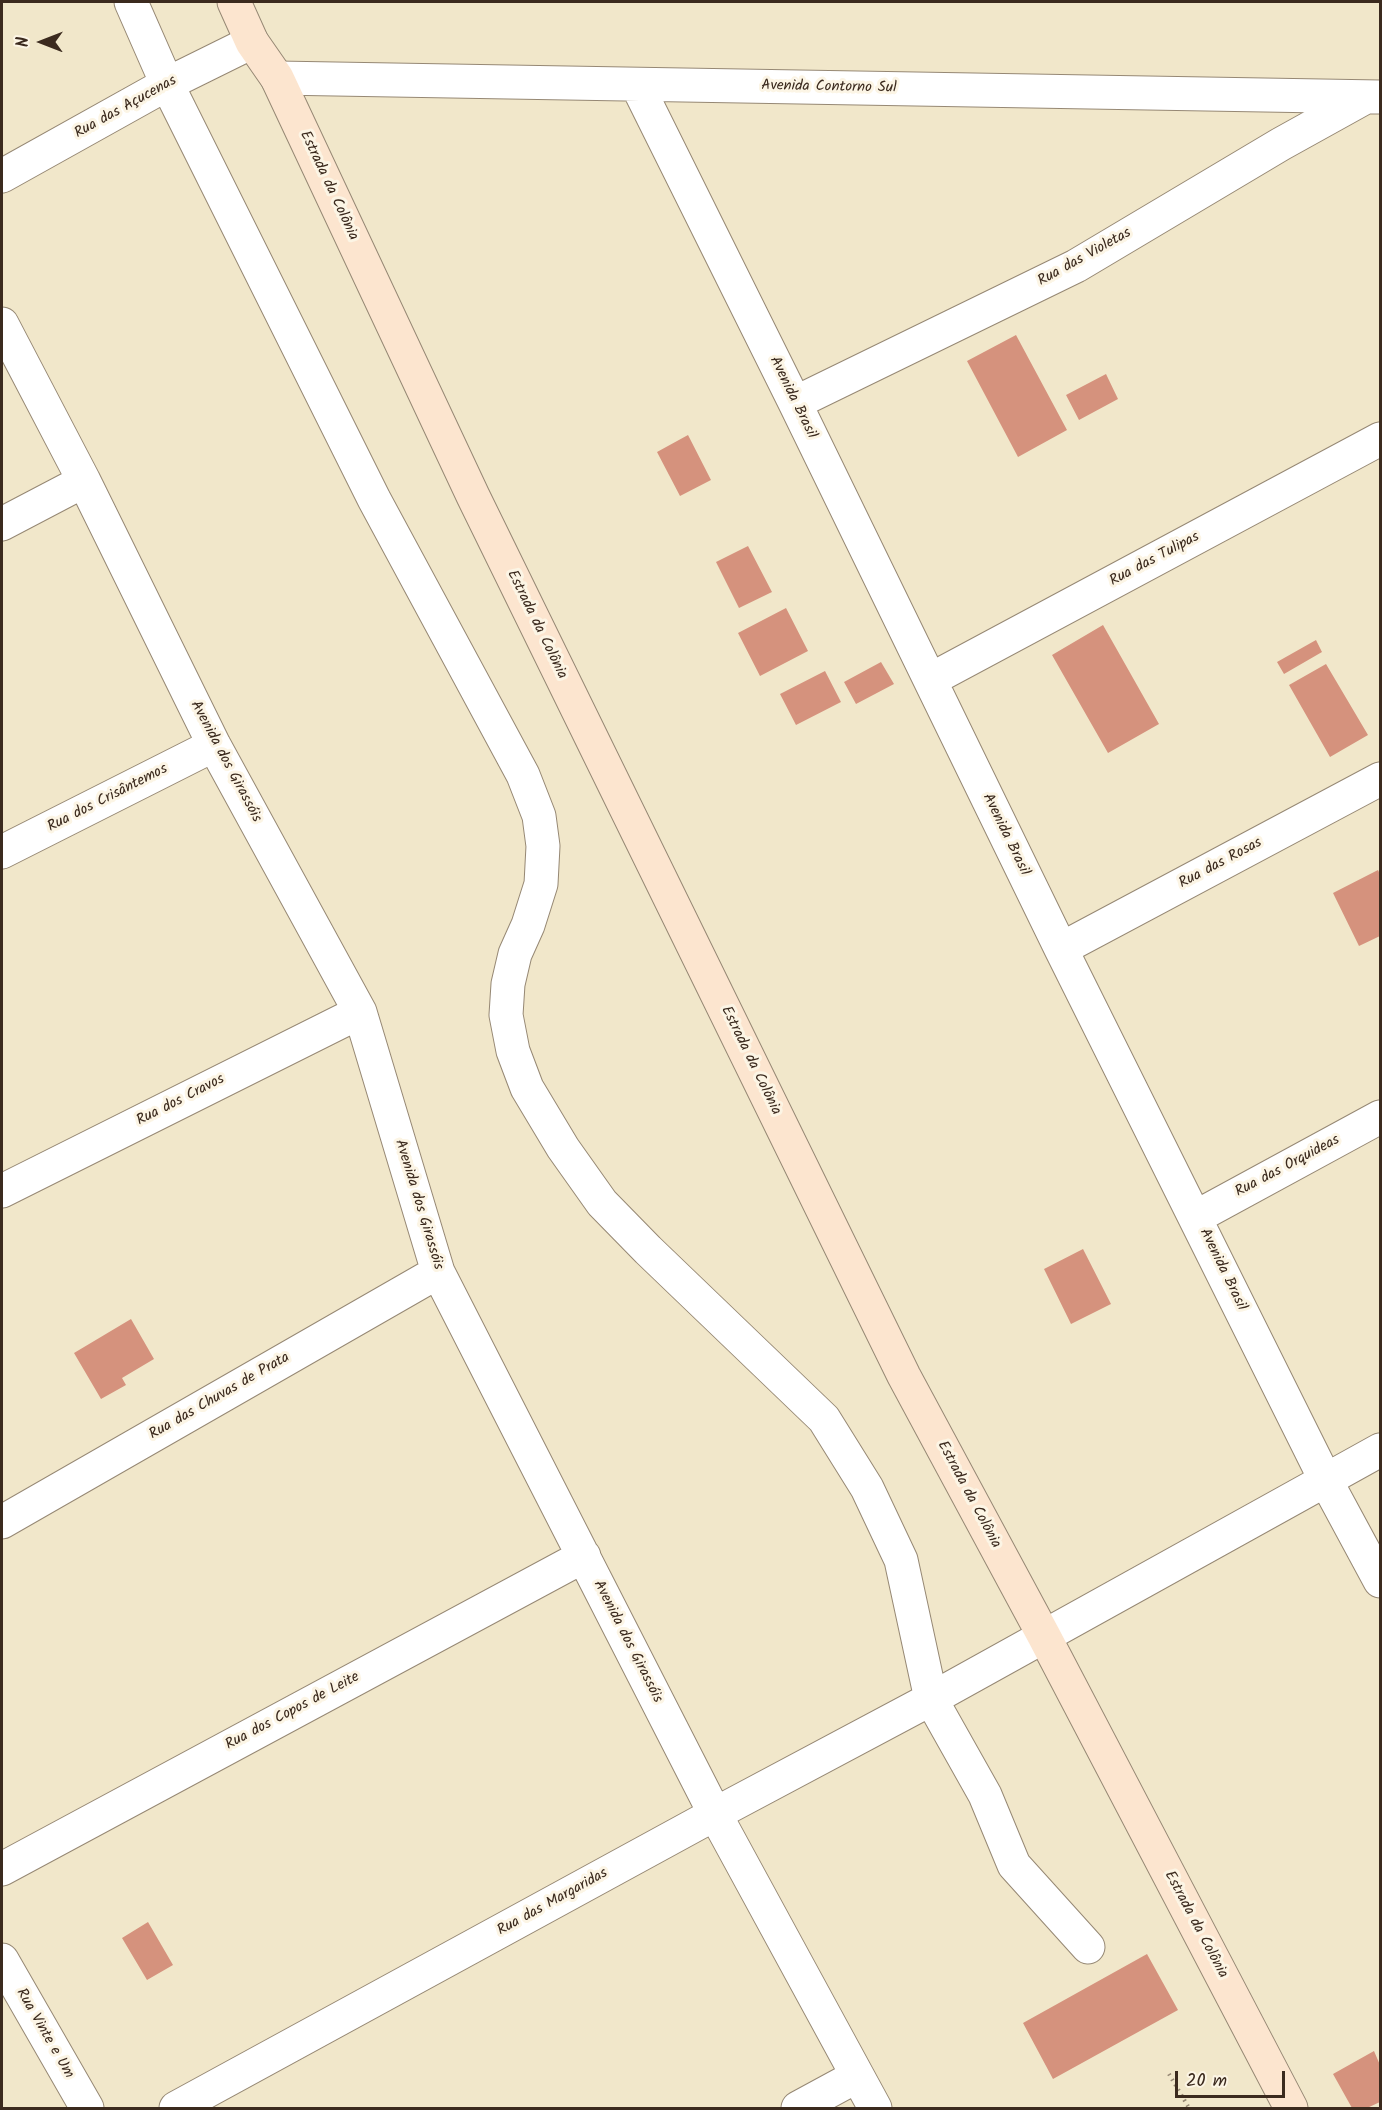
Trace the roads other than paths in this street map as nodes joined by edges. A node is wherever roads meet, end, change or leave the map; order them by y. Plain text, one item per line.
1 (131, 2) edge
2 (234, 2) edge
3 (252, 42) junction
4 (277, 78) junction
5 (167, 84) junction
6 (637, 85) junction
7 (1373, 97) edge
8 (2, 176) edge
9 (2, 324) edge
10 (795, 403) junction
11 (1380, 439) edge
12 (84, 481) junction
13 (2, 524) edge
14 (930, 680) junction
15 (214, 745) junction
16 (1380, 779) edge
17 (2, 852) edge
18 (1060, 949) junction
19 (360, 1012) junction
20 (1380, 1117) edge
21 (2, 1191) edge
22 (1196, 1217) junction
23 (438, 1272) junction
24 (1380, 1450) edge
25 (1325, 1479) junction
26 (2, 1522) edge
27 (584, 1556) junction
28 (1380, 1581) edge
29 (1044, 1636) junction
30 (931, 1699) junction
31 (715, 1814) junction
32 (2, 1869) edge
33 (1088, 1947) dead end
34 (2, 1960) edge
35 (857, 2076) junction
36 (87, 2109) edge
37 (176, 2109) edge
38 (798, 2109) edge
39 (875, 2109) edge
40 (1291, 2109) edge

1 - 5 street
2 - 3 main road, Estrada da Colônia
3 - 4 main road, Estrada da Colônia
3 - 5 street, Rua das Açucenas
4 - 6 street, Avenida Contorno Sul
4 - 29 main road, Estrada da Colônia
5 - 8 street, Rua das Açucenas
5 - 30 street
6 - 7 street, Avenida Contorno Sul
6 - 10 street, Avenida Brasil
7 - 10 street, Rua das Violetas
9 - 12 street, Avenida dos Girassóis
10 - 14 street, Avenida Brasil
11 - 14 street, Rua das Tulipas
12 - 13 street
12 - 15 street, Avenida dos Girassóis
14 - 18 street, Avenida Brasil
15 - 17 street, Rua dos Crisântemos
15 - 19 street, Avenida dos Girassóis
16 - 18 street, Rua das Rosas
18 - 22 street, Avenida Brasil
19 - 21 street, Rua dos Cravos
19 - 23 street, Avenida dos Girassóis
20 - 22 street, Rua das Orquideas
22 - 25 street, Avenida Brasil
23 - 26 street, Rua das Chuvas de Prata
23 - 27 street, Avenida dos Girassóis
24 - 25 street, Rua das Margaridas
25 - 28 street, Avenida Brasil
25 - 29 street, Rua das Margaridas
27 - 31 street, Avenida dos Girassóis
27 - 32 street, Rua dos Copos de Leite
29 - 30 street, Rua das Margaridas
29 - 40 main road, Estrada da Colônia
30 - 31 street, Rua das Margaridas
30 - 33 street
31 - 35 street, Avenida dos Girassóis
31 - 37 street, Rua das Margaridas
34 - 36 street, Rua Vinte e Um
35 - 38 street
35 - 39 street, Avenida dos Girassóis

